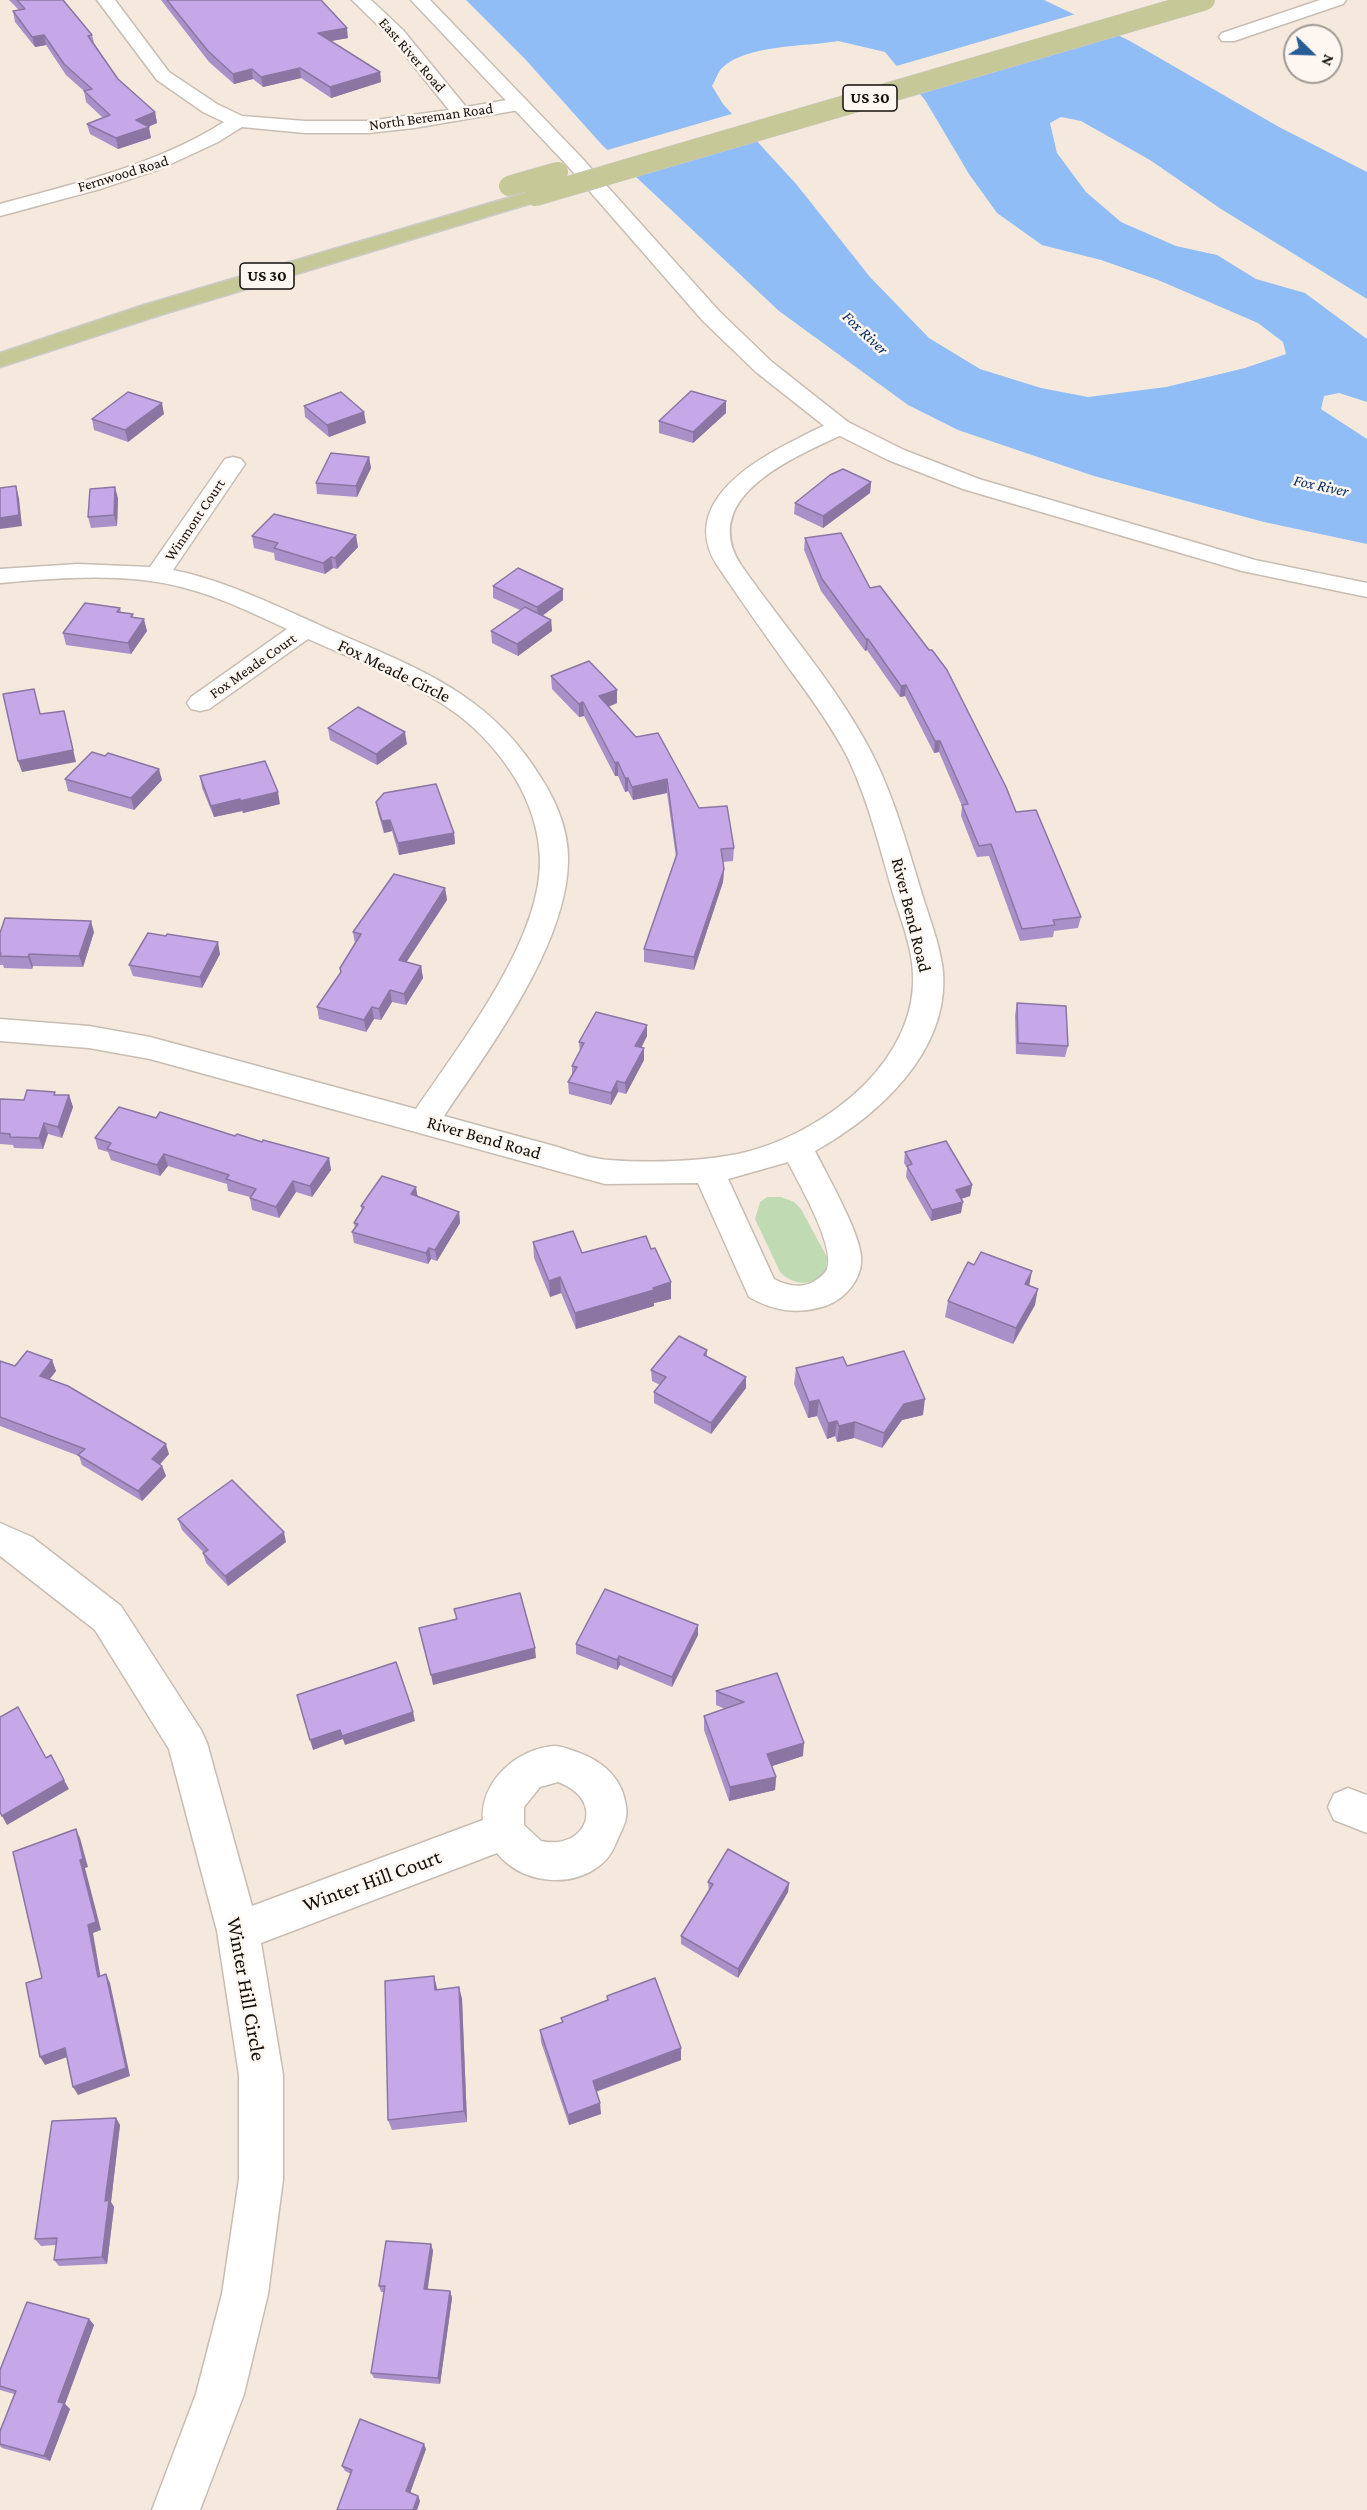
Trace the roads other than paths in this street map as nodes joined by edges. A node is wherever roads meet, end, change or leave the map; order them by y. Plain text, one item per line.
1 (106, 0) edge
2 (361, 0) edge
3 (420, 0) edge
4 (1150, 0) edge
5 (1205, 0) edge
6 (1337, 0) edge
7 (1228, 37) dead end
8 (519, 104) junction
9 (461, 113) junction
10 (238, 122) junction
11 (0, 210) edge
12 (56, 321) dead end
13 (0, 360) edge
14 (840, 427) junction
15 (233, 464) dead end
16 (157, 575) junction
17 (0, 576) edge
18 (1367, 590) edge
19 (306, 628) junction
20 (200, 703) dead end
21 (0, 1030) edge
22 (424, 1121) junction
23 (797, 1147) junction
24 (709, 1172) junction
25 (0, 1539) edge
26 (506, 1831) dead end
27 (238, 1931) junction
28 (176, 2510) edge

1 - 10 street, North Bereman Road
2 - 9 street, East River Road
3 - 8 street
4 - 12 main road, US 30, bridge
5 - 13 main road, US 30, bridge
6 - 7 street
8 - 9 street, North Bereman Road
8 - 14 street
9 - 10 street, North Bereman Road
10 - 11 street, Fernwood Road
14 - 18 street
14 - 23 street, River Bend Road
15 - 16 street, Winmont Court
16 - 17 street, Fox Meade Circle
16 - 19 street, Fox Meade Circle
19 - 20 street, Fox Meade Court
19 - 22 street, Fox Meade Circle
21 - 22 street, River Bend Road
22 - 24 street, River Bend Road
23 - 24 street, River Bend Road
23 - 24 street
25 - 27 street, Winter Hill Circle
26 - 27 street, Winter Hill Court
27 - 28 street, Winter Hill Circle

